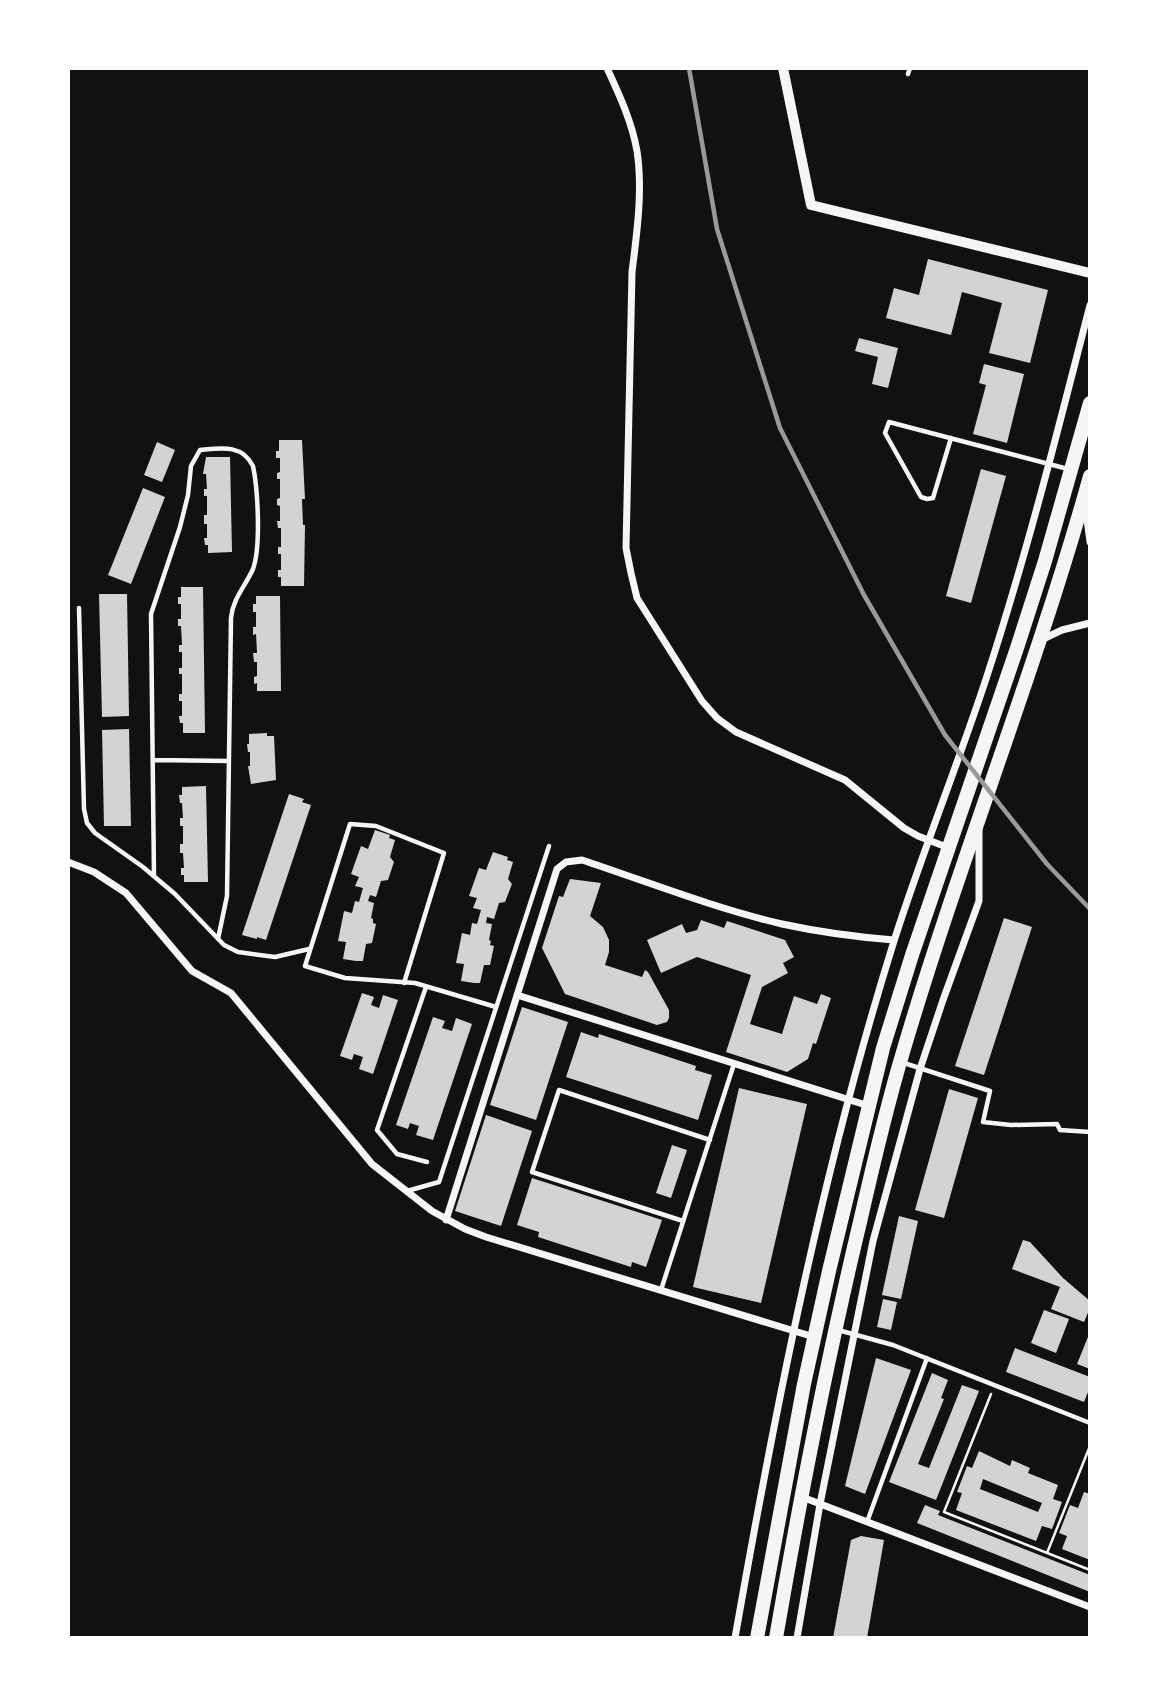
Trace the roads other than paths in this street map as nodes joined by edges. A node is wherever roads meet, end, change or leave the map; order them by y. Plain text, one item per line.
1 (607, 68) edge
2 (783, 68) edge
3 (1090, 273) edge
4 (1090, 305) edge
5 (1090, 403) edge
6 (951, 438) junction
7 (1048, 464) junction
8 (1071, 470) junction
9 (1090, 476) edge
10 (1084, 496) junction
11 (1090, 542) edge
12 (79, 608) dead end
13 (1090, 622) edge
14 (1040, 640) junction
15 (153, 760) junction
16 (229, 761) junction
17 (979, 821) junction
18 (929, 841) junction
19 (549, 846) dead end
20 (949, 848) junction
21 (68, 862) edge
22 (154, 876) junction
23 (218, 939) junction
24 (894, 940) junction
25 (310, 949) junction
26 (404, 983) junction
27 (426, 987) junction
28 (517, 995) junction
29 (496, 1007) junction
30 (900, 1062) junction
31 (735, 1063) junction
32 (920, 1069) junction
33 (850, 1100) junction
34 (869, 1106) junction
35 (1090, 1132) edge
36 (709, 1140) junction
37 (427, 1162) dead end
38 (406, 1192) junction
39 (446, 1220) junction
40 (683, 1221) junction
41 (661, 1290) junction
42 (836, 1329) junction
43 (794, 1331) junction
44 (853, 1334) junction
45 (814, 1337) junction
46 (927, 1358) junction
47 (1090, 1423) edge
48 (802, 1497) junction
49 (820, 1504) junction
50 (867, 1521) junction
51 (1090, 1607) edge
52 (735, 1638) edge
53 (757, 1638) edge
54 (776, 1638) edge
55 (797, 1638) edge

1 - 18 street
2 - 3 street
4 - 7 street
5 - 8 highway
6 - 6 lane
6 - 7 lane
7 - 8 lane
7 - 18 street
8 - 20 highway
9 - 10 highway
10 - 11 street
10 - 14 highway
12 - 22 lane
13 - 14 street
14 - 17 highway
15 - 16 lane
15 - 16 lane
15 - 22 lane
16 - 23 lane
17 - 30 highway
17 - 32 street
18 - 20 street
18 - 24 street
19 - 29 lane
20 - 34 highway
21 - 38 street
22 - 23 lane
23 - 25 lane
24 - 28 street
24 - 33 street
25 - 26 lane
25 - 26 lane
26 - 27 lane
27 - 29 lane
27 - 37 lane
28 - 31 street
28 - 39 street
29 - 38 lane
30 - 32 lane
30 - 42 highway
31 - 33 street
31 - 36 lane
32 - 35 lane
32 - 44 street
33 - 34 street
33 - 43 street
34 - 45 highway
36 - 40 lane
36 - 40 lane
38 - 39 street
39 - 41 street
40 - 41 lane
41 - 43 street
42 - 44 lane
42 - 48 highway
43 - 45 street
43 - 52 street
44 - 46 lane
44 - 49 street
45 - 53 highway
46 - 47 lane
46 - 50 lane
48 - 49 street
48 - 54 highway
49 - 50 street
49 - 55 street
50 - 51 street

